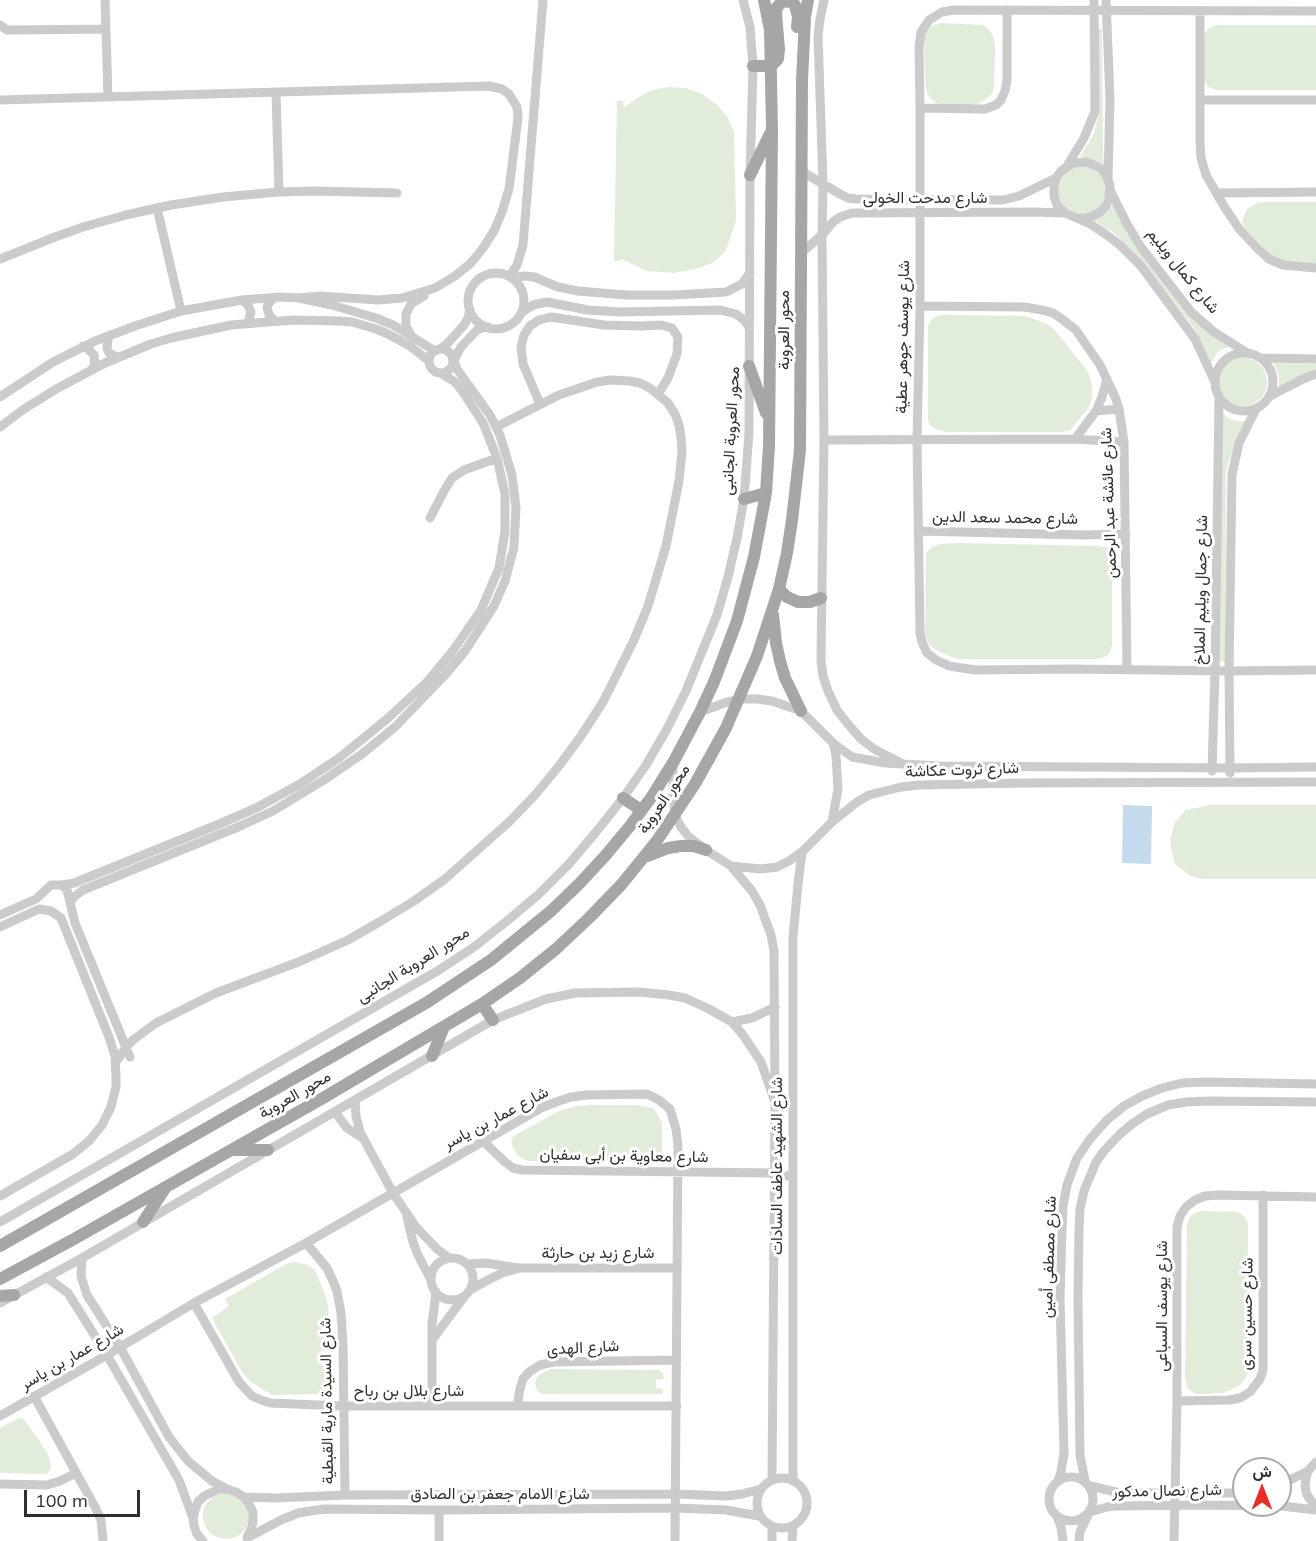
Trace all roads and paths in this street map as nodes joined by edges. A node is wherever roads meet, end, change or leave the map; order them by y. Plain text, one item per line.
1 (105, 0) edge
2 (543, 0) edge
3 (743, 0) edge
4 (764, 0) edge
5 (808, 0) edge
6 (824, 0) edge
7 (1094, 0) edge
8 (1106, 0) edge
9 (1007, 10) junction
10 (1094, 11) junction
11 (1107, 11) junction
12 (1200, 11) junction
13 (1316, 11) edge
14 (0, 25) edge
15 (106, 29) junction
16 (753, 66) junction
17 (771, 66) junction
18 (802, 81) junction
19 (276, 93) junction
20 (108, 97) junction
21 (0, 100) edge
22 (1200, 100) junction
23 (1316, 100) edge
24 (920, 108) junction
25 (772, 130) junction
26 (1067, 166) junction
27 (801, 171) junction
28 (750, 175) junction
29 (1056, 178) junction
30 (1108, 179) junction
31 (823, 183) junction
32 (1111, 191) junction
33 (279, 192) junction
34 (1316, 192) edge
35 (397, 193) dead end
36 (1216, 193) junction
37 (920, 200) junction
38 (157, 208) junction
39 (919, 213) junction
40 (1065, 213) junction
41 (1077, 218) junction
42 (822, 235) junction
43 (801, 253) junction
44 (0, 260) edge
45 (1316, 268) edge
46 (750, 273) junction
47 (511, 277) junction
48 (435, 288) junction
49 (274, 297) junction
50 (299, 298) junction
51 (242, 300) junction
52 (920, 306) junction
53 (470, 309) junction
54 (181, 311) junction
55 (521, 313) junction
56 (276, 321) junction
57 (248, 323) junction
58 (488, 327) junction
59 (749, 327) junction
60 (110, 335) junction
61 (413, 337) junction
62 (83, 346) junction
63 (437, 350) junction
64 (1249, 354) junction
65 (117, 357) junction
66 (1260, 358) junction
67 (1316, 359) edge
68 (429, 361) junction
69 (453, 361) junction
70 (749, 366) junction
71 (92, 369) junction
72 (441, 374) junction
73 (1316, 374) edge
74 (1107, 379) junction
75 (1214, 380) junction
76 (658, 394) junction
77 (1270, 396) junction
78 (0, 397) edge
79 (1219, 399) junction
80 (540, 404) junction
81 (1119, 409) junction
82 (1256, 409) junction
83 (1096, 411) junction
84 (769, 422) junction
85 (0, 427) edge
86 (496, 427) junction
87 (1076, 439) junction
88 (824, 440) junction
89 (917, 440) junction
90 (1124, 442) junction
91 (497, 458) junction
92 (505, 469) junction
93 (766, 493) junction
94 (744, 499) junction
95 (429, 518) dead end
96 (919, 531) junction
97 (1126, 534) junction
98 (779, 589) junction
99 (821, 598) junction
100 (773, 607) junction
101 (1127, 669) junction
102 (1215, 670) junction
103 (1316, 670) edge
104 (1229, 671) junction
105 (739, 699) junction
106 (801, 711) junction
107 (700, 712) junction
108 (387, 719) junction
109 (395, 727) junction
110 (833, 743) junction
111 (674, 761) junction
112 (901, 763) junction
113 (1316, 766) edge
114 (1212, 767) junction
115 (1230, 768) junction
116 (1212, 781) junction
117 (1229, 781) junction
118 (1316, 782) edge
119 (623, 798) junction
120 (641, 810) junction
121 (675, 815) junction
122 (832, 822) junction
123 (706, 850) junction
124 (802, 852) junction
125 (644, 858) junction
126 (731, 866) junction
127 (62, 885) junction
128 (70, 902) junction
129 (0, 915) edge
130 (0, 927) edge
131 (482, 1004) junction
132 (775, 1007) junction
133 (493, 1020) junction
134 (732, 1022) junction
135 (444, 1027) junction
136 (126, 1047) junction
137 (432, 1056) junction
138 (130, 1057) dead end
139 (116, 1062) junction
140 (1316, 1084) edge
141 (356, 1100) junction
142 (775, 1102) junction
143 (1316, 1102) edge
144 (336, 1112) junction
145 (364, 1139) junction
146 (483, 1141) junction
147 (233, 1150) junction
148 (268, 1150) junction
149 (679, 1171) junction
150 (775, 1173) junction
151 (792, 1174) junction
152 (165, 1188) junction
153 (775, 1190) junction
154 (792, 1190) junction
155 (393, 1193) junction
156 (1263, 1195) junction
157 (0, 1196) edge
158 (1316, 1197) edge
159 (407, 1215) junction
160 (0, 1222) edge
161 (143, 1222) junction
162 (306, 1243) junction
163 (0, 1246) edge
164 (82, 1258) junction
165 (449, 1258) junction
166 (467, 1264) junction
167 (519, 1268) junction
168 (677, 1268) junction
169 (46, 1277) junction
170 (0, 1279) edge
171 (431, 1280) junction
172 (1061, 1288) junction
173 (1078, 1288) junction
174 (436, 1292) junction
175 (468, 1293) junction
176 (14, 1295) junction
177 (0, 1296) edge
178 (1060, 1299) junction
179 (1078, 1299) junction
180 (0, 1303) edge
181 (194, 1303) junction
182 (432, 1341) junction
183 (120, 1347) junction
184 (107, 1355) junction
185 (677, 1360) junction
186 (34, 1396) junction
187 (1177, 1401) junction
188 (344, 1406) junction
189 (432, 1406) junction
190 (517, 1406) junction
191 (677, 1406) junction
192 (0, 1416) edge
193 (1316, 1462) edge
194 (1308, 1470) junction
195 (76, 1473) junction
196 (1292, 1479) edge
197 (772, 1480) junction
198 (793, 1481) junction
199 (1058, 1481) junction
200 (0, 1484) edge
201 (1087, 1484) junction
202 (227, 1489) junction
203 (760, 1489) junction
204 (1174, 1493) junction
205 (1232, 1493) edge
206 (676, 1494) junction
207 (345, 1495) junction
208 (244, 1497) junction
209 (1174, 1505) junction
210 (675, 1508) junction
211 (1316, 1509) edge
212 (439, 1510) junction
213 (1089, 1513) junction
214 (759, 1516) junction
215 (1057, 1516) junction
216 (194, 1518) junction
217 (772, 1527) junction
218 (793, 1527) junction
219 (199, 1538) edge
220 (245, 1539) edge
221 (104, 1541) edge
222 (439, 1541) edge
223 (675, 1541) edge
224 (772, 1541) edge
225 (792, 1541) edge
226 (1063, 1541) edge
227 (1079, 1541) edge
228 (1174, 1541) edge

1 - 15 street
2 - 47 street
3 - 16 street, محور العروبة الجانبى
4 - 17 main road, محور العروبة
5 - 18 main road, محور العروبة
6 - 31 street
7 - 10 street
8 - 11 street
9 - 10 street, شارع يوسف جوهر عطية
9 - 24 street, شارع يوسف جوهر عطية
9 - 24 street
10 - 11 street, شارع يوسف جوهر عطية
10 - 26 street
11 - 12 street, شارع يوسف جوهر عطية
11 - 30 street
12 - 13 street, شارع يوسف جوهر عطية
12 - 22 street
14 - 15 street
15 - 20 street
16 - 17 main road
16 - 28 street, محور العروبة الجانبى
17 - 18 main road
17 - 25 main road, محور العروبة
18 - 27 main road, محور العروبة
19 - 20 street
19 - 33 street
19 - 48 street
20 - 21 street
22 - 23 street
22 - 36 street
24 - 37 street, شارع يوسف جوهر عطية
25 - 28 main road
25 - 84 main road, محور العروبة
26 - 29 street
26 - 30 street
27 - 31 street, شارع مدحت الخولى
27 - 43 main road, محور العروبة
28 - 46 street, محور العروبة الجانبى
29 - 37 street, شارع مدحت الخولى
29 - 40 street
30 - 32 street
31 - 37 street, شارع مدحت الخولى
31 - 42 street
32 - 41 street
32 - 64 street, شارع كمال ويليم
33 - 35 street
33 - 38 street
34 - 36 street
36 - 45 street
37 - 39 street, شارع يوسف جوهر عطية
38 - 44 street
38 - 54 street
39 - 40 street, شارع مدحت الخولى
39 - 42 street, شارع مدحت الخولى
39 - 52 street, شارع يوسف جوهر عطية
40 - 41 street
41 - 75 street, شارع كمال ويليم
42 - 43 street, شارع مدحت الخولى
42 - 88 street
43 - 98 main road, محور العروبة
46 - 47 street
46 - 59 street, محور العروبة الجانبى
47 - 53 street
47 - 55 street
48 - 50 street
48 - 61 street
49 - 50 street
49 - 51 street
49 - 56 street
50 - 61 street
51 - 54 street
51 - 57 street
52 - 74 street, شارع عائشة عبد الرحمن
52 - 89 street, شارع يوسف جوهر عطية
53 - 58 street
53 - 63 street
54 - 60 street
55 - 58 street
55 - 59 street
56 - 57 street
56 - 68 street
57 - 65 street
58 - 69 street
59 - 70 street, محور العروبة الجانبى
60 - 62 street
60 - 65 street
61 - 63 street
62 - 71 street
62 - 78 street
63 - 68 street
63 - 69 street
64 - 66 street
64 - 75 street
65 - 71 street
66 - 67 street
66 - 77 street
68 - 72 street
69 - 72 street
69 - 86 street
70 - 84 main road
70 - 94 street, محور العروبة الجانبى
71 - 85 street
72 - 91 street
73 - 77 street
74 - 81 street, شارع عائشة عبد الرحمن
74 - 83 street
75 - 79 street
76 - 80 street
76 - 80 street
76 - 136 street
77 - 82 street
79 - 82 street
79 - 102 street, شارع جمال ويليم الملاخ
80 - 86 street
81 - 83 street
81 - 90 street, شارع عائشة عبد الرحمن
82 - 104 street, شارع جمال ويليم الملاخ
83 - 87 street
84 - 93 main road, محور العروبة
86 - 92 street
87 - 89 street
87 - 90 street
88 - 89 street
88 - 99 street
89 - 96 street, شارع يوسف جوهر عطية
90 - 97 street, شارع عائشة عبد الرحمن
91 - 92 street
91 - 95 street
92 - 108 street
92 - 109 street
93 - 94 main road
93 - 107 main road, محور العروبة
94 - 119 street, محور العروبة الجانبى
96 - 97 street, شارع محمد سعد الدين
96 - 101 street, شارع يوسف جوهر عطية
97 - 101 street, شارع عائشة عبد الرحمن
98 - 99 main road
98 - 100 main road, محور العروبة
99 - 112 street
100 - 105 main road, محور العروبة
100 - 106 main road
101 - 102 street, شارع يوسف جوهر عطية
102 - 104 street, شارع يوسف جوهر عطية
102 - 114 street, شارع جمال ويليم الملاخ
103 - 104 street, شارع يوسف جوهر عطية
104 - 115 street, شارع جمال ويليم الملاخ
105 - 106 street, شارع ثروت عكاشة
105 - 107 street, شارع ثروت عكاشة
105 - 121 main road, محور العروبة
106 - 110 street, شارع ثروت عكاشة
107 - 111 main road, محور العروبة
108 - 109 street
108 - 127 street
109 - 128 street
110 - 112 street, شارع ثروت عكاشة
110 - 122 street
111 - 120 main road, محور العروبة
111 - 121 street
112 - 114 street, شارع ثروت عكاشة
113 - 115 street, شارع ثروت عكاشة
114 - 115 street, شارع ثروت عكاشة
114 - 116 street, شارع جمال ويليم الملاخ
115 - 117 street, شارع جمال ويليم الملاخ
116 - 117 street, شارع ثروت عكاشة
116 - 122 street, شارع ثروت عكاشة
117 - 118 street, شارع ثروت عكاشة
119 - 120 main road
119 - 160 street, محور العروبة الجانبى
120 - 163 main road, محور العروبة
121 - 123 street, شارع ثروت عكاشة
121 - 125 main road, محور العروبة
122 - 124 street, شارع ثروت عكاشة
123 - 125 main road
123 - 126 street, شارع ثروت عكاشة
124 - 126 street, شارع ثروت عكاشة
124 - 151 street, شارع الشهيد عاطف السادات
125 - 131 main road, محور العروبة
126 - 132 street, شارع الشهيد عاطف السادات
127 - 128 street
127 - 129 street
128 - 136 street
130 - 139 street
131 - 133 main road
131 - 135 main road, محور العروبة
132 - 134 street
132 - 142 street, شارع الشهيد عاطف السادات
133 - 134 street, شارع الشهيد عاطف السادات
133 - 137 street
134 - 142 street, شارع الشهيد عاطف السادات
135 - 137 main road
135 - 147 main road, محور العروبة
136 - 138 street
136 - 139 street
137 - 141 street
139 - 157 street
140 - 172 street, شارع مصطفى أمين
141 - 144 street
141 - 145 street
142 - 150 street, شارع الشهيد عاطف السادات
143 - 173 street, شارع مصطفى أمين
144 - 145 street
144 - 148 street
145 - 155 street
146 - 149 street, شارع معاوية بن أبى سفيان
146 - 149 street, شارع عمار بن ياسر
146 - 155 street, شارع عمار بن ياسر
147 - 148 main road
147 - 152 main road, محور العروبة
148 - 161 street
149 - 150 street, شارع معاوية بن أبى سفيان
149 - 168 street, شارع عمار بن ياسر
150 - 151 street, شارع معاوية بن أبى سفيان
150 - 153 street, شارع الشهيد عاطف السادات
151 - 154 street, شارع الشهيد عاطف السادات
152 - 161 main road
152 - 170 main road, محور العروبة
153 - 154 street
153 - 197 street, شارع الشهيد عاطف السادات
154 - 198 street, شارع الشهيد عاطف السادات
155 - 159 street
155 - 162 street, شارع عمار بن ياسر
156 - 158 street, شارع يوسف السباعى
156 - 187 street, شارع حسين سرى
156 - 187 street, شارع يوسف السباعى
159 - 165 street
159 - 171 street
161 - 164 street
162 - 181 street, شارع عمار بن ياسر
162 - 188 street, شارع السيدة مارية القبطية
164 - 169 street
164 - 183 street
165 - 166 street
165 - 171 street
166 - 167 street, شارع زيد بن حارثة
166 - 175 street
167 - 168 street, شارع زيد بن حارثة
167 - 175 street, شارع زيد بن حارثة
168 - 185 street, شارع عمار بن ياسر
169 - 176 street
169 - 184 street
171 - 174 street
172 - 173 street
172 - 178 street, شارع مصطفى أمين
173 - 179 street, شارع مصطفى أمين
174 - 175 street
174 - 182 street
175 - 182 street, شارع زيد بن حارثة
176 - 177 main road
176 - 180 street
178 - 179 street
178 - 199 street, شارع مصطفى أمين
179 - 201 street, شارع مصطفى أمين
181 - 183 street, شارع عمار بن ياسر
181 - 188 street, شارع بلال بن رباح
182 - 189 street
183 - 184 street, شارع عمار بن ياسر
183 - 202 street
184 - 186 street, شارع عمار بن ياسر
184 - 216 street
185 - 190 street, شارع الهدى
185 - 191 street, شارع عمار بن ياسر
186 - 192 street, شارع عمار بن ياسر
186 - 195 street
187 - 204 street, شارع يوسف السباعى
188 - 189 street, شارع بلال بن رباح
188 - 207 street, شارع السيدة مارية القبطية
189 - 190 street, شارع بلال بن رباح
190 - 191 street, شارع بلال بن رباح
191 - 206 street, شارع عمار بن ياسر
193 - 194 street
194 - 196 street
194 - 211 street
195 - 200 street
195 - 221 street
197 - 198 street
197 - 203 street
198 - 218 street
199 - 201 street
199 - 215 street
201 - 204 street, شارع نصال مدكور
201 - 213 street
202 - 208 street
202 - 216 street
203 - 206 street, شارع الامام جعفر بن الصادق
203 - 214 street
204 - 205 street, شارع نصال مدكور
204 - 209 street, شارع يوسف السباعى
206 - 207 street, شارع الامام جعفر بن الصادق
206 - 210 street, شارع عمار بن ياسر
207 - 208 street, شارع الامام جعفر بن الصادق
208 - 220 street
209 - 211 street, شارع نصال مدكور
209 - 213 street, شارع نصال مدكور
209 - 228 street, شارع يوسف السباعى
210 - 212 street, شارع الامام جعفر بن الصادق
210 - 214 street, شارع الامام جعفر بن الصادق
210 - 223 street, شارع عمار بن ياسر
212 - 220 street, شارع الامام جعفر بن الصادق
212 - 222 street
213 - 215 street
213 - 227 street
214 - 217 street
215 - 226 street
216 - 219 street
217 - 218 street
217 - 224 street
218 - 225 street

